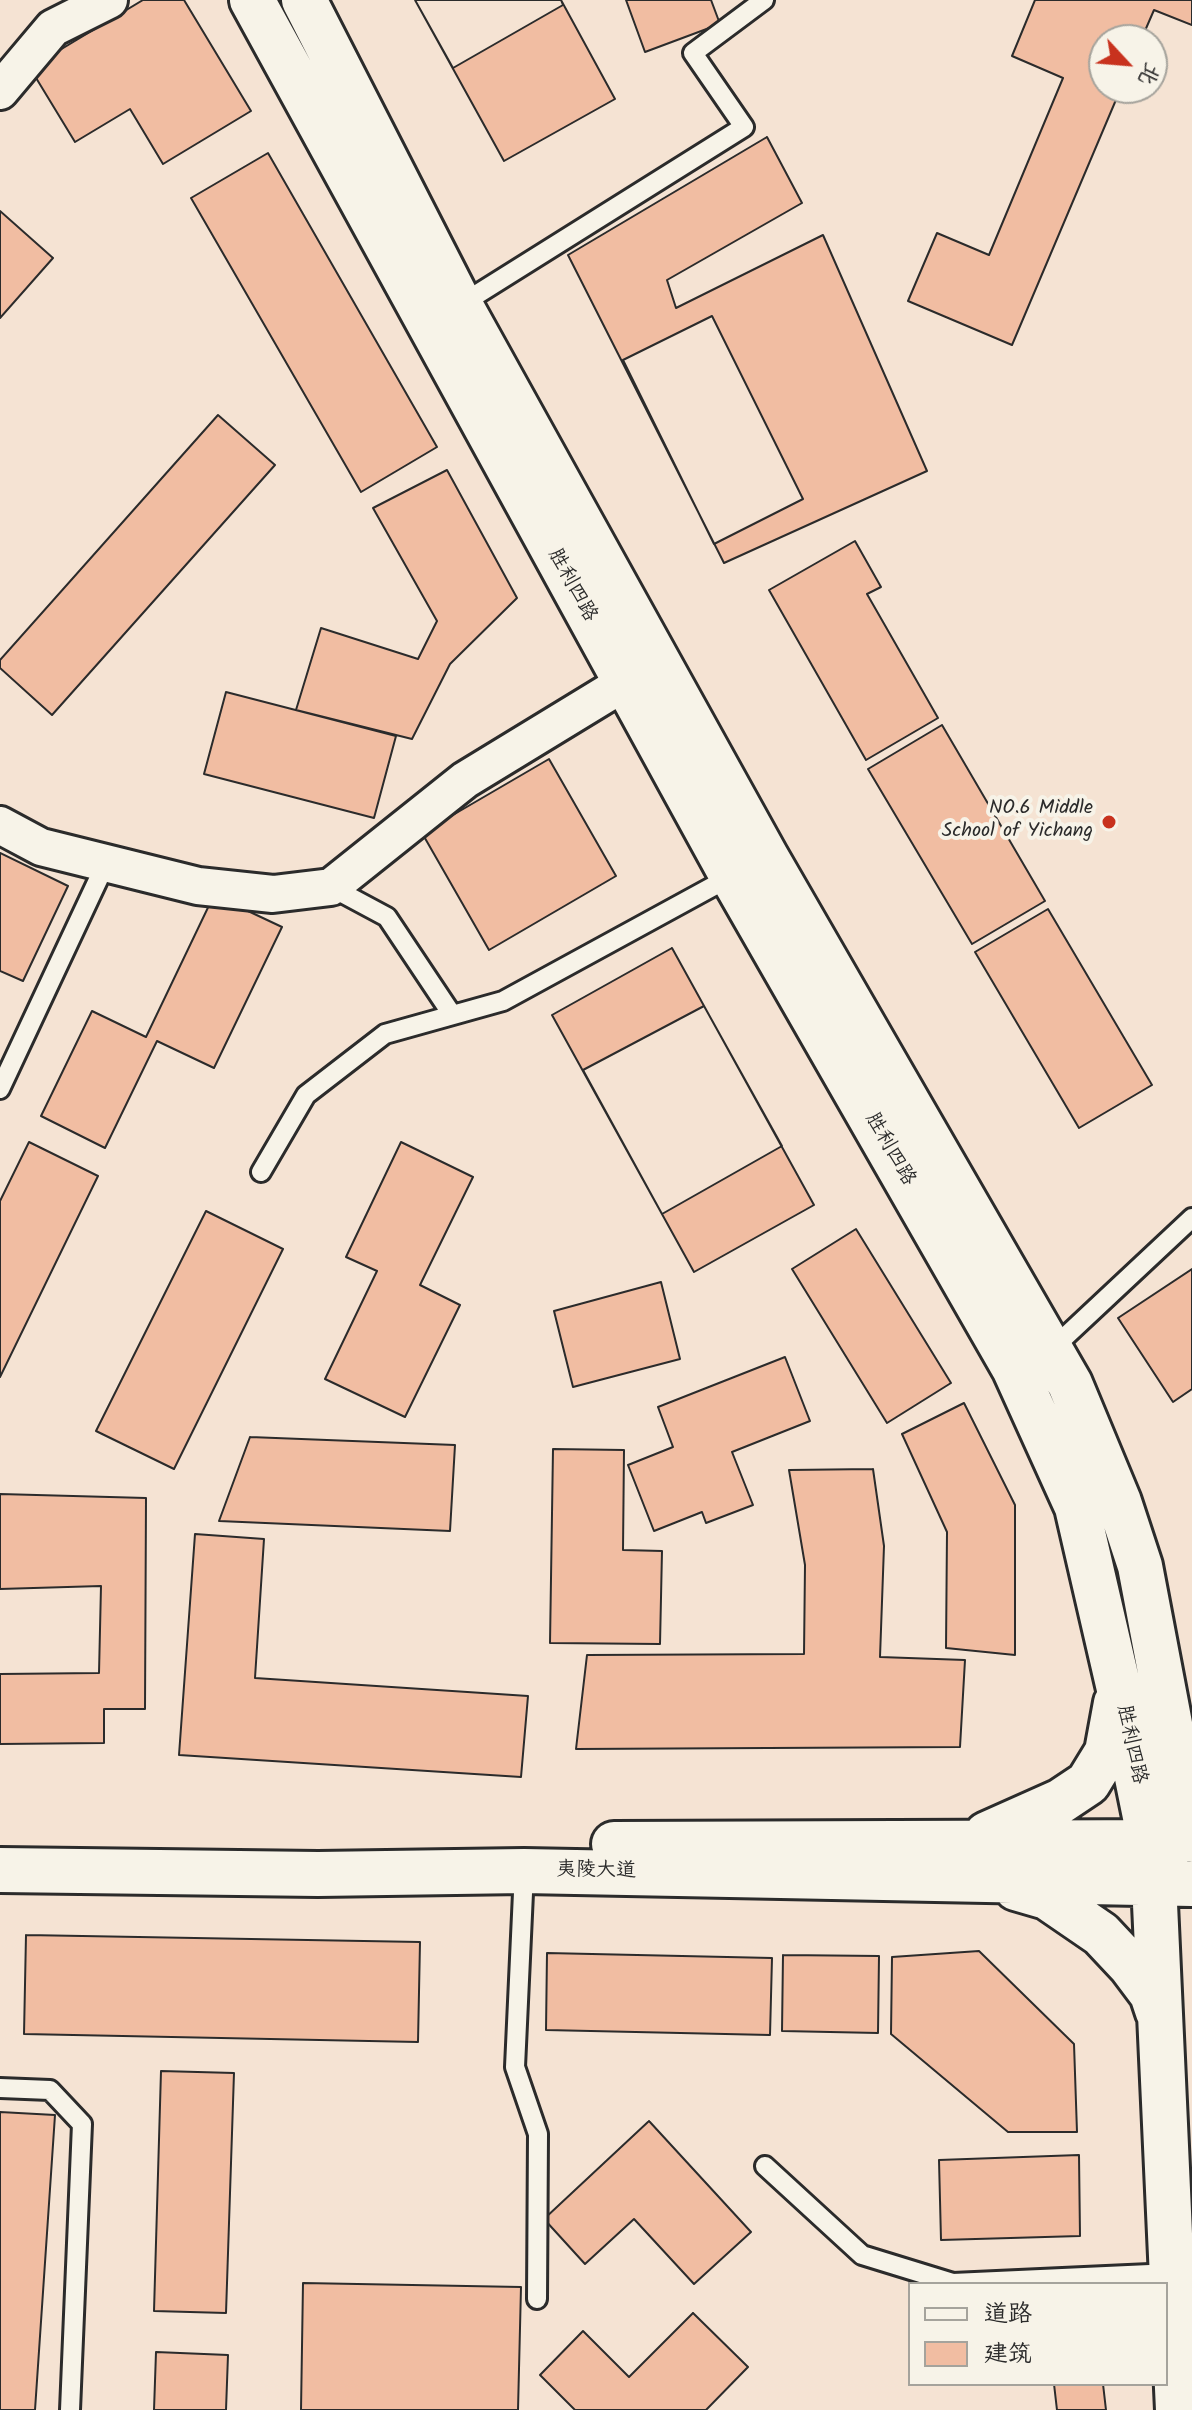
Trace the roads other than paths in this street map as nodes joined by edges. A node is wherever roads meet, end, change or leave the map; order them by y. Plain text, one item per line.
1 (109, 0) edge
2 (252, 0) edge
3 (304, 0) edge
4 (764, 0) edge
5 (0, 91) edge
6 (460, 305) junction
7 (624, 683) junction
8 (0, 825) edge
9 (106, 863) junction
10 (732, 876) junction
11 (331, 887) junction
12 (451, 1013) junction
13 (0, 1089) edge
14 (261, 1172) dead end
15 (1192, 1218) edge
16 (1051, 1350) junction
17 (1144, 1587) junction
18 (1119, 1689) junction
19 (1192, 1689) edge
20 (0, 1843) edge
21 (1176, 1858) edge
22 (977, 1860) junction
23 (0, 1870) edge
24 (524, 1871) junction
25 (1161, 2020) junction
26 (0, 2088) edge
27 (765, 2166) dead end
28 (1172, 2273) junction
29 (950, 2282) edge
30 (975, 2282) edge
31 (537, 2299) dead end
32 (70, 2410) edge
33 (1178, 2410) edge

1 - 5 street
2 - 7 main road, 胜利四路
3 - 6 main road, 胜利四路
4 - 6 lane
6 - 16 main road, 胜利四路
7 - 10 main road, 胜利四路
7 - 11 street
8 - 9 street
9 - 11 street
9 - 13 lane
10 - 12 lane
10 - 18 main road, 胜利四路
11 - 12 lane
12 - 14 lane
15 - 16 lane
16 - 17 main road, 胜利四路
17 - 19 main road
17 - 21 main road, 胜利四路
18 - 21 main road, 胜利四路
18 - 22 main road
20 - 22 main road, 夷陵大道
21 - 22 main road, 夷陵大道
21 - 25 main road, 胜利四路
22 - 24 main road, 夷陵大道
22 - 25 main road
23 - 24 main road, 夷陵大道
24 - 31 lane
25 - 28 main road, 胜利四路
26 - 32 lane
27 - 29 lane
28 - 30 lane
28 - 33 main road, 胜利四路

